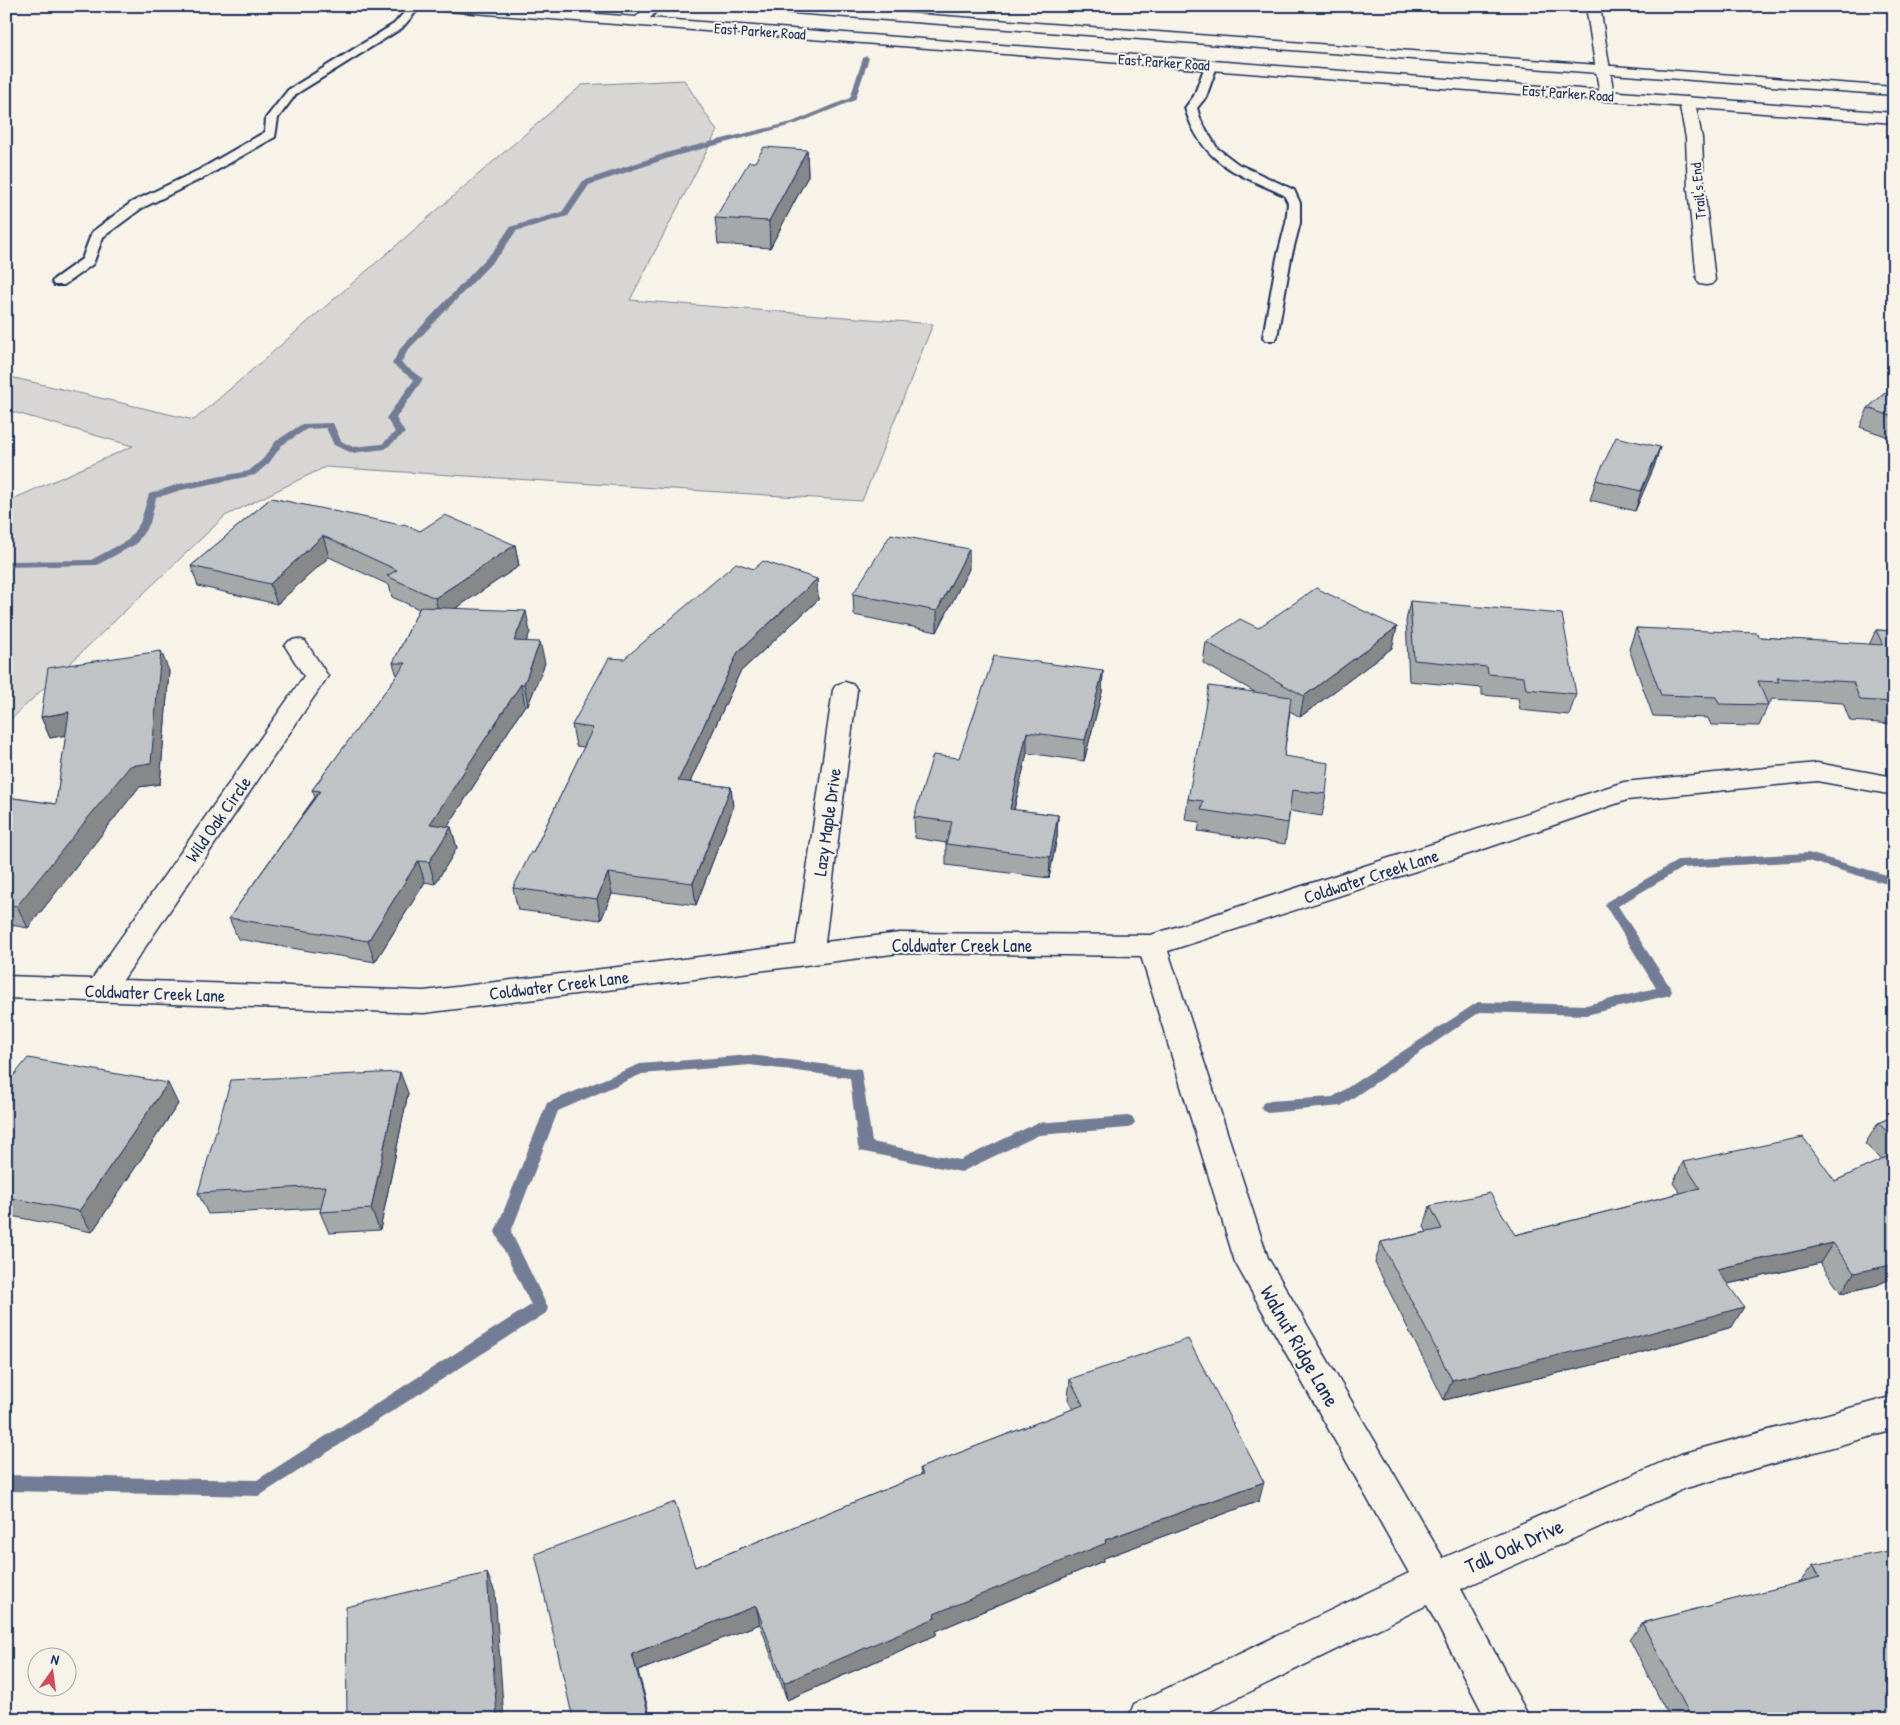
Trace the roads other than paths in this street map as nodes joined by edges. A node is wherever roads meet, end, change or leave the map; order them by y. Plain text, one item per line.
1 (416, 6) edge
2 (435, 6) edge
3 (655, 6) edge
4 (752, 6) edge
5 (1594, 6) edge
6 (638, 22) junction
7 (1212, 66) junction
8 (1604, 70) junction
9 (1894, 91) edge
10 (1607, 96) junction
11 (1687, 102) junction
12 (1894, 118) edge
13 (1706, 280) dead end
14 (59, 282) dead end
15 (1270, 337) dead end
16 (297, 646) dead end
17 (845, 690) dead end
18 (1894, 786) edge
19 (1152, 946) junction
20 (809, 954) junction
21 (6, 988) edge
22 (100, 991) junction
23 (1894, 1413) edge
24 (1435, 1581) junction
25 (1149, 1719) edge
26 (1510, 1719) edge

1 - 14 lane
2 - 6 street, East Parker Road
3 - 6 street
4 - 8 street, East Parker Road
5 - 8 street
6 - 7 street, East Parker Road
7 - 10 street, East Parker Road
7 - 15 lane
8 - 9 street, East Parker Road
8 - 10 street
10 - 11 street, East Parker Road
11 - 12 street, East Parker Road
11 - 13 street, Trail's End
16 - 22 street, Wild Oak Circle
17 - 20 street, Lazy Maple Drive
18 - 19 street, Coldwater Creek Lane
19 - 20 street, Coldwater Creek Lane
19 - 24 street, Walnut Ridge Lane
20 - 22 street, Coldwater Creek Lane
21 - 22 street, Coldwater Creek Lane
23 - 24 street, Tall Oak Drive
24 - 25 street, Tall Oak Drive
24 - 26 street, Walnut Ridge Lane

